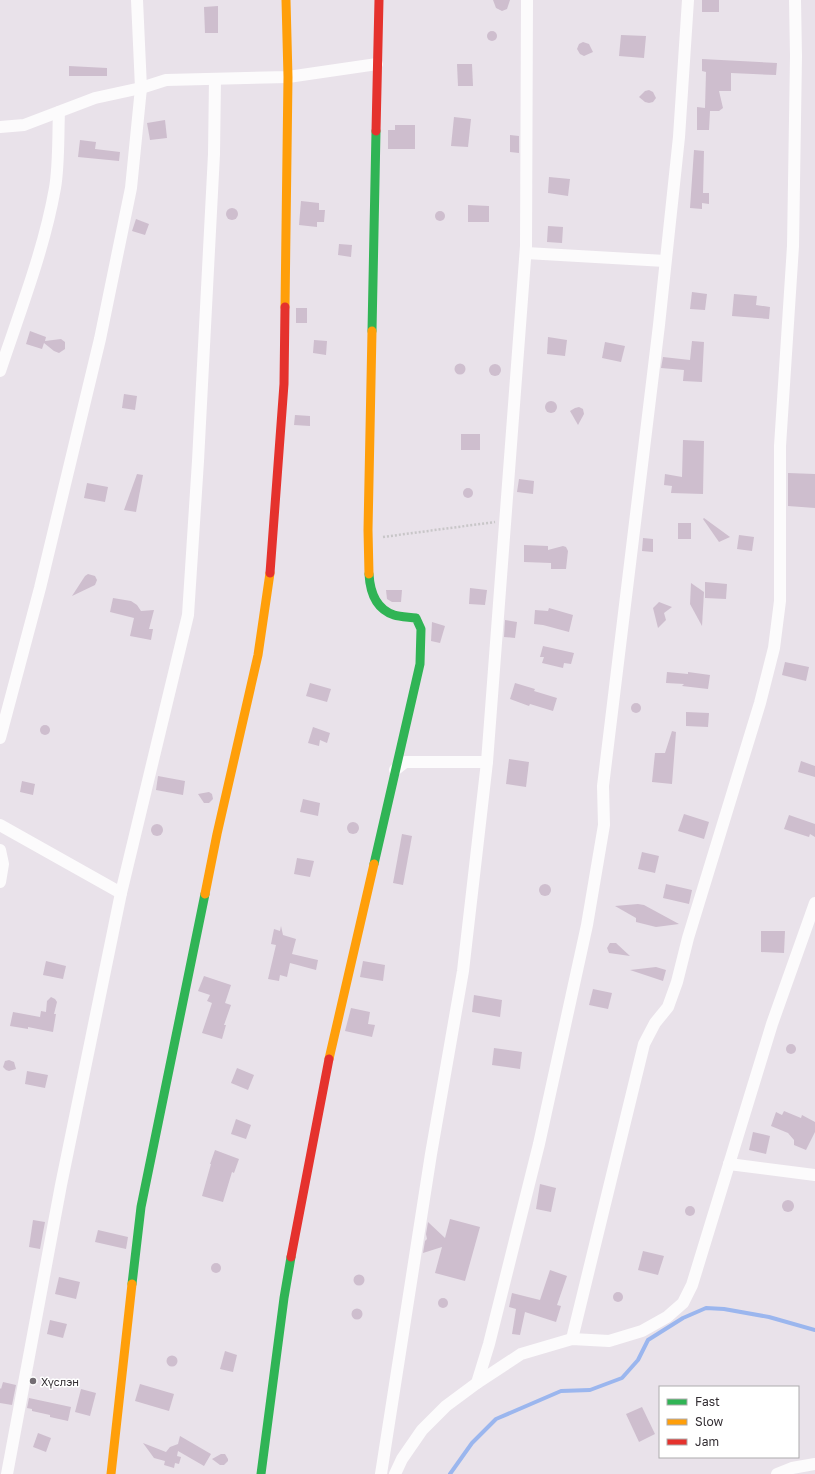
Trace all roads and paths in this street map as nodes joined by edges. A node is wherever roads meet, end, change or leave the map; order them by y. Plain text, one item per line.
1 (137, 0) edge
2 (286, 0) edge
3 (379, 0) edge
4 (527, 0) edge
5 (688, 0) edge
6 (795, 0) edge
7 (377, 64) junction
8 (288, 77) junction
9 (215, 78) junction
10 (141, 88) junction
11 (59, 112) junction
12 (0, 127) edge
13 (526, 253) junction
14 (665, 261) junction
15 (0, 371) edge
16 (505, 521) junction
17 (368, 539) junction
18 (0, 738) edge
19 (487, 762) junction
20 (395, 770) junction
21 (0, 825) edge
22 (0, 850) edge
23 (0, 882) edge
24 (121, 893) junction
25 (815, 903) edge
26 (729, 1164) junction
27 (815, 1175) edge
28 (572, 1340) junction
29 (477, 1383) junction
30 (813, 1468) edge
31 (7, 1474) edge
32 (111, 1474) edge
33 (261, 1474) edge
34 (381, 1474) edge
35 (395, 1474) edge
36 (777, 1474) edge

1 - 10 street
2 - 8 street
3 - 7 street
4 - 13 street
5 - 14 street
6 - 28 street
7 - 8 street
7 - 17 street
8 - 9 street
8 - 32 street
9 - 10 street
9 - 24 street
10 - 11 street
10 - 18 street
11 - 12 street
11 - 15 street
13 - 14 street
13 - 16 street
14 - 29 street
16 - 17 path
16 - 19 street
17 - 20 street
19 - 20 street
19 - 34 street
20 - 33 street
21 - 24 street
22 - 23 street
24 - 31 street
25 - 26 street
26 - 27 street
26 - 28 street
28 - 29 street
29 - 35 street
30 - 36 street

